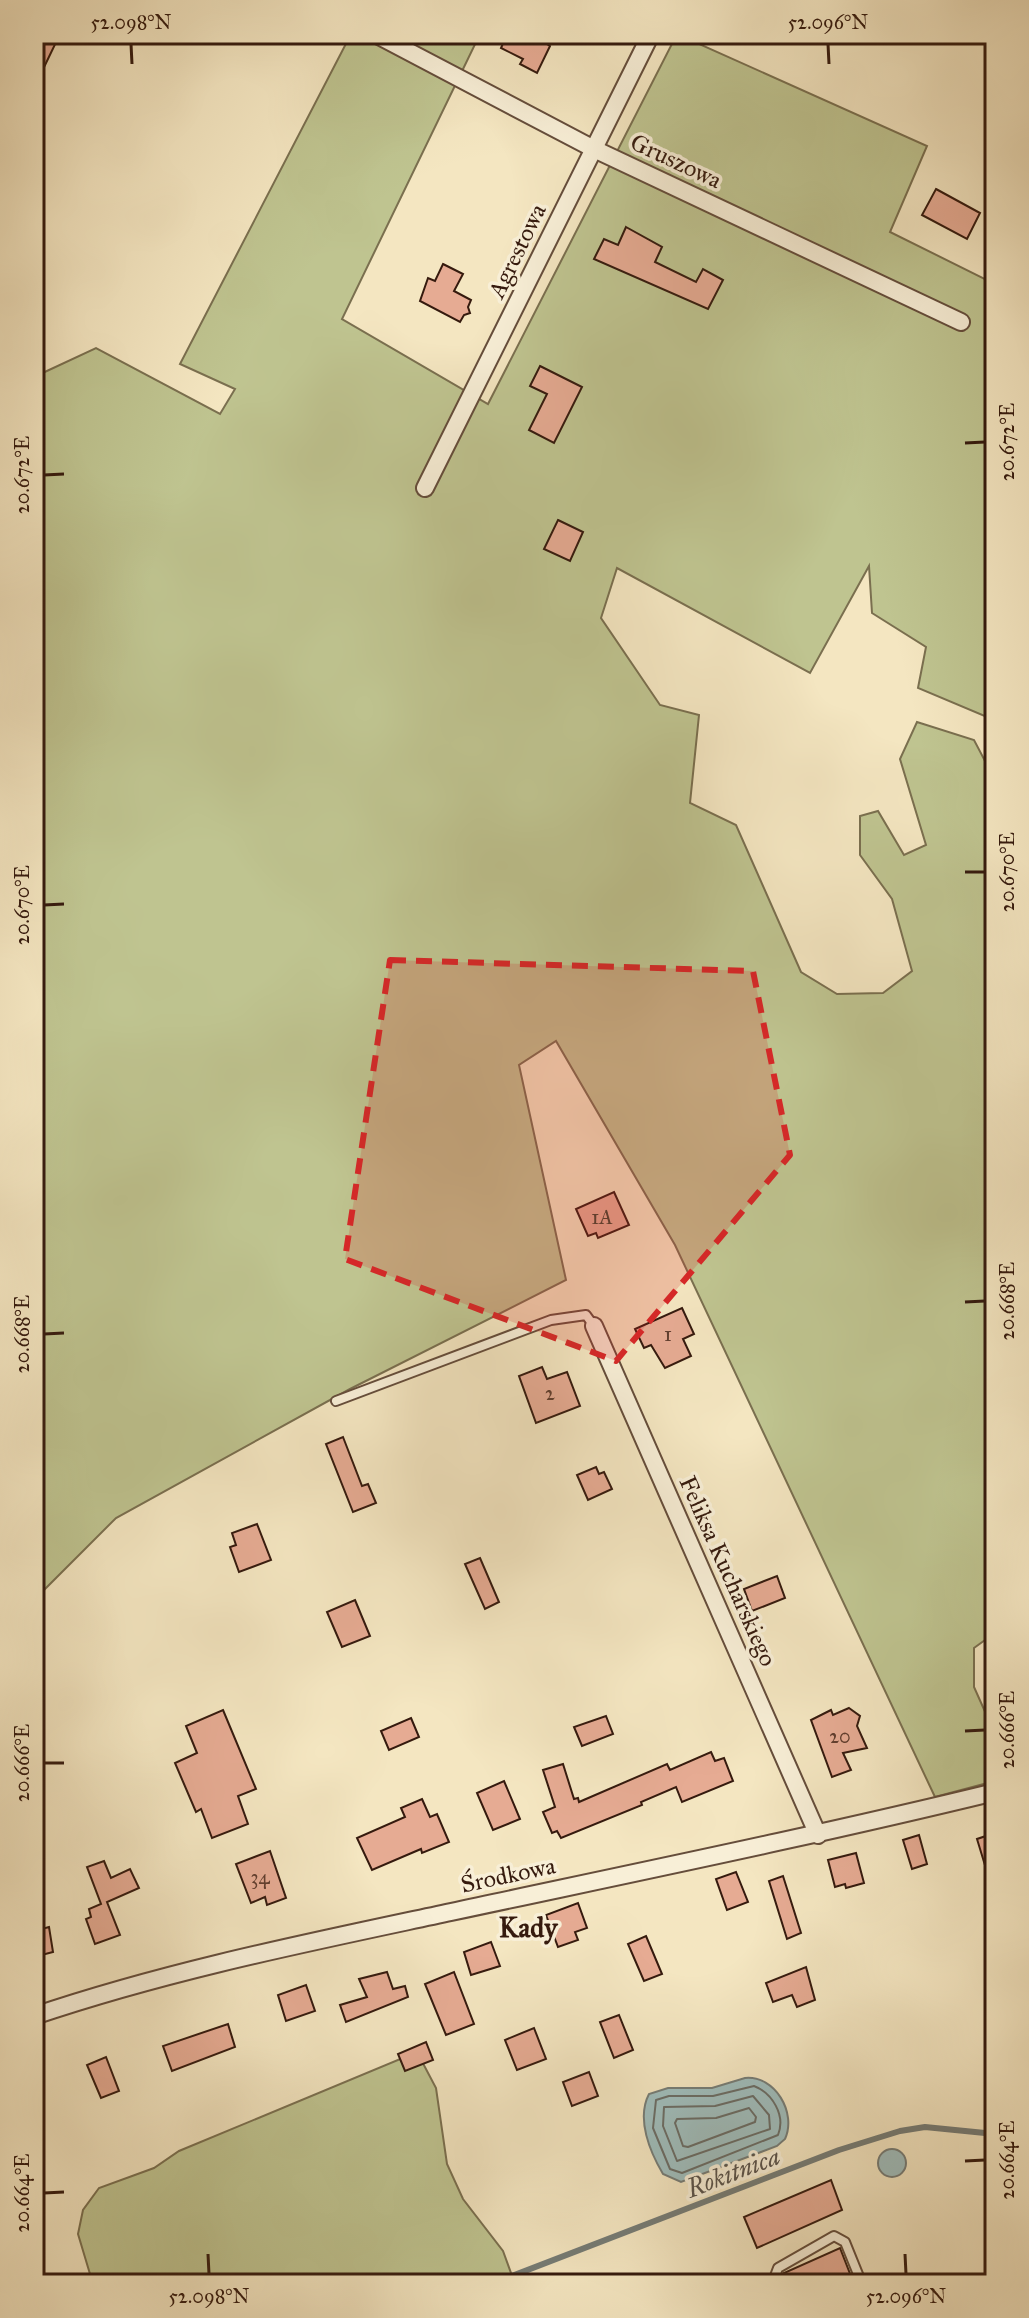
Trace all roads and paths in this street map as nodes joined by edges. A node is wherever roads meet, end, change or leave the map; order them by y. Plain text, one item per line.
1 (375, 34) edge
2 (651, 34) edge
3 (594, 149) junction
4 (961, 322) dead end
5 (425, 488) dead end
6 (594, 1326) joint
7 (336, 1401) dead end
8 (995, 1792) edge
9 (818, 1835) junction
10 (34, 2016) edge
11 (772, 2284) edge
12 (862, 2284) edge

1 - 3 street, Gruszowa
2 - 3 street, Agrestowa
3 - 4 street, Gruszowa
3 - 5 street, Agrestowa
6 - 7 lane
6 - 9 street, Feliksa Kucharskiego
8 - 9 street, Środkowa
9 - 10 street, Środkowa
11 - 12 lane

